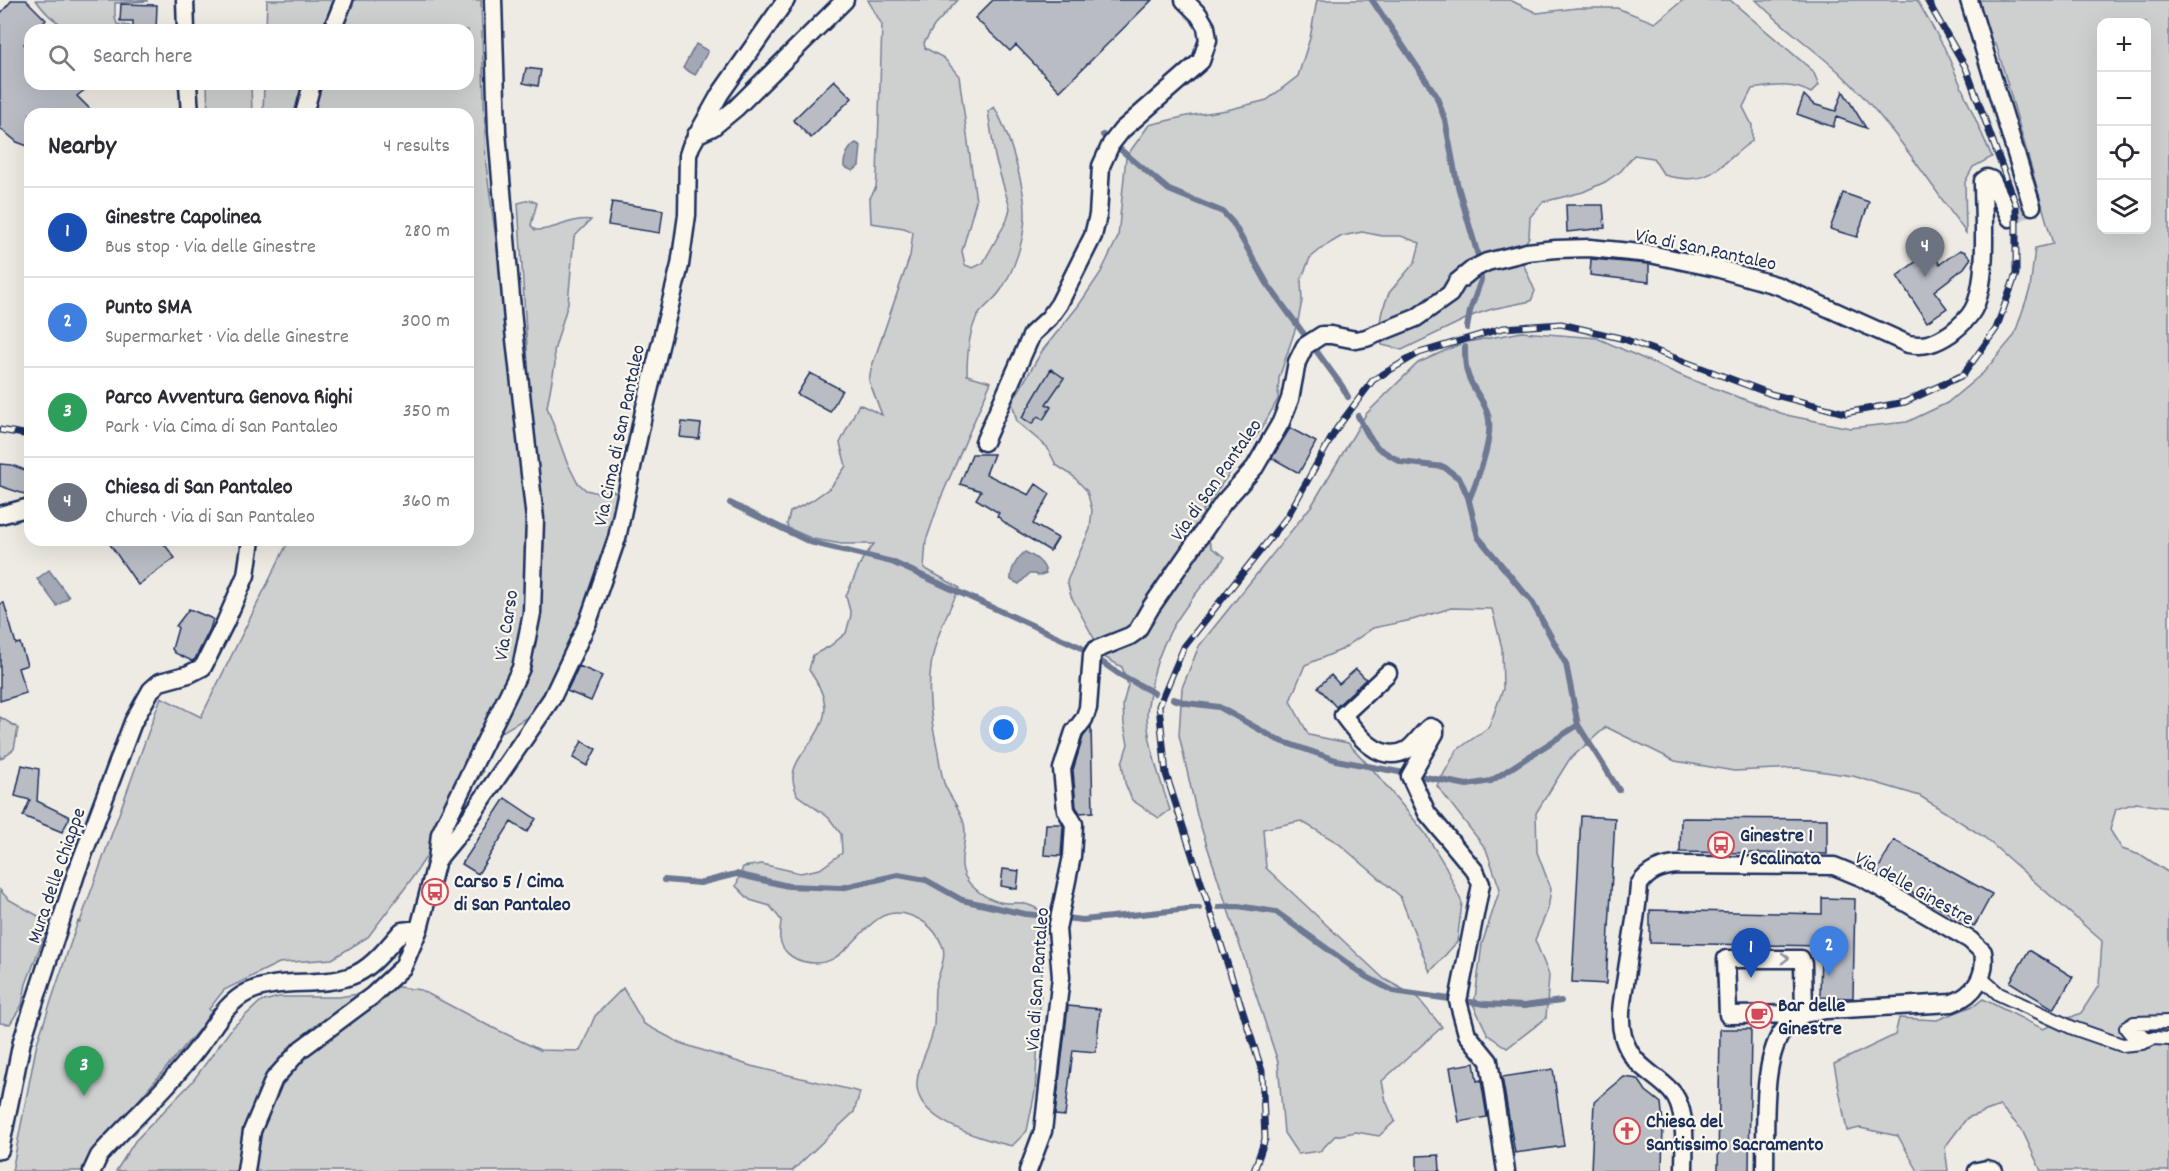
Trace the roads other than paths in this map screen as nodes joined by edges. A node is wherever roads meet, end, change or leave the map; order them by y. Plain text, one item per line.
1 (185, 0) edge
2 (344, 0) edge
3 (493, 0) edge
4 (786, 0) edge
5 (845, 0) edge
6 (1184, 0) edge
7 (1969, 0) edge
8 (186, 24) edge
9 (334, 24) edge
10 (188, 90) edge
11 (310, 90) edge
12 (190, 108) edge
13 (306, 108) edge
14 (696, 135) junction
15 (2032, 206) dead end
16 (2010, 218) dead end
17 (984, 442) dead end
18 (24, 509) edge
19 (0, 515) edge
20 (250, 546) edge
21 (1388, 673) dead end
22 (437, 860) junction
23 (420, 929) junction
24 (1982, 978) junction
25 (1804, 1014) junction
26 (2169, 1022) edge
27 (2169, 1039) edge
28 (2148, 1041) junction
29 (0, 1150) edge
30 (92, 1171) edge
31 (246, 1171) edge
32 (1028, 1171) edge
33 (1506, 1171) edge
34 (1684, 1171) edge
35 (1765, 1171) edge
36 (1977, 1171) edge
37 (1995, 1171) edge

1 - 8 street
2 - 9 street
3 - 22 street, Via Carso
4 - 14 street, Via Cima di San Pantaleo
5 - 14 street
6 - 17 street
7 - 15 street
10 - 12 street
11 - 13 street
14 - 22 street, Via Cima di San Pantaleo
16 - 32 street, Via di San Pantaleo
18 - 19 street
20 - 29 street, Mura delle Chiappe
21 - 33 street
22 - 23 street, Via Carso
23 - 30 street
23 - 31 street, Via Carso
24 - 25 street
24 - 28 street
24 - 34 street, Via delle Ginestre
25 -> 25 street
25 - 35 street
26 - 28 street
27 - 28 street
36 - 37 street

